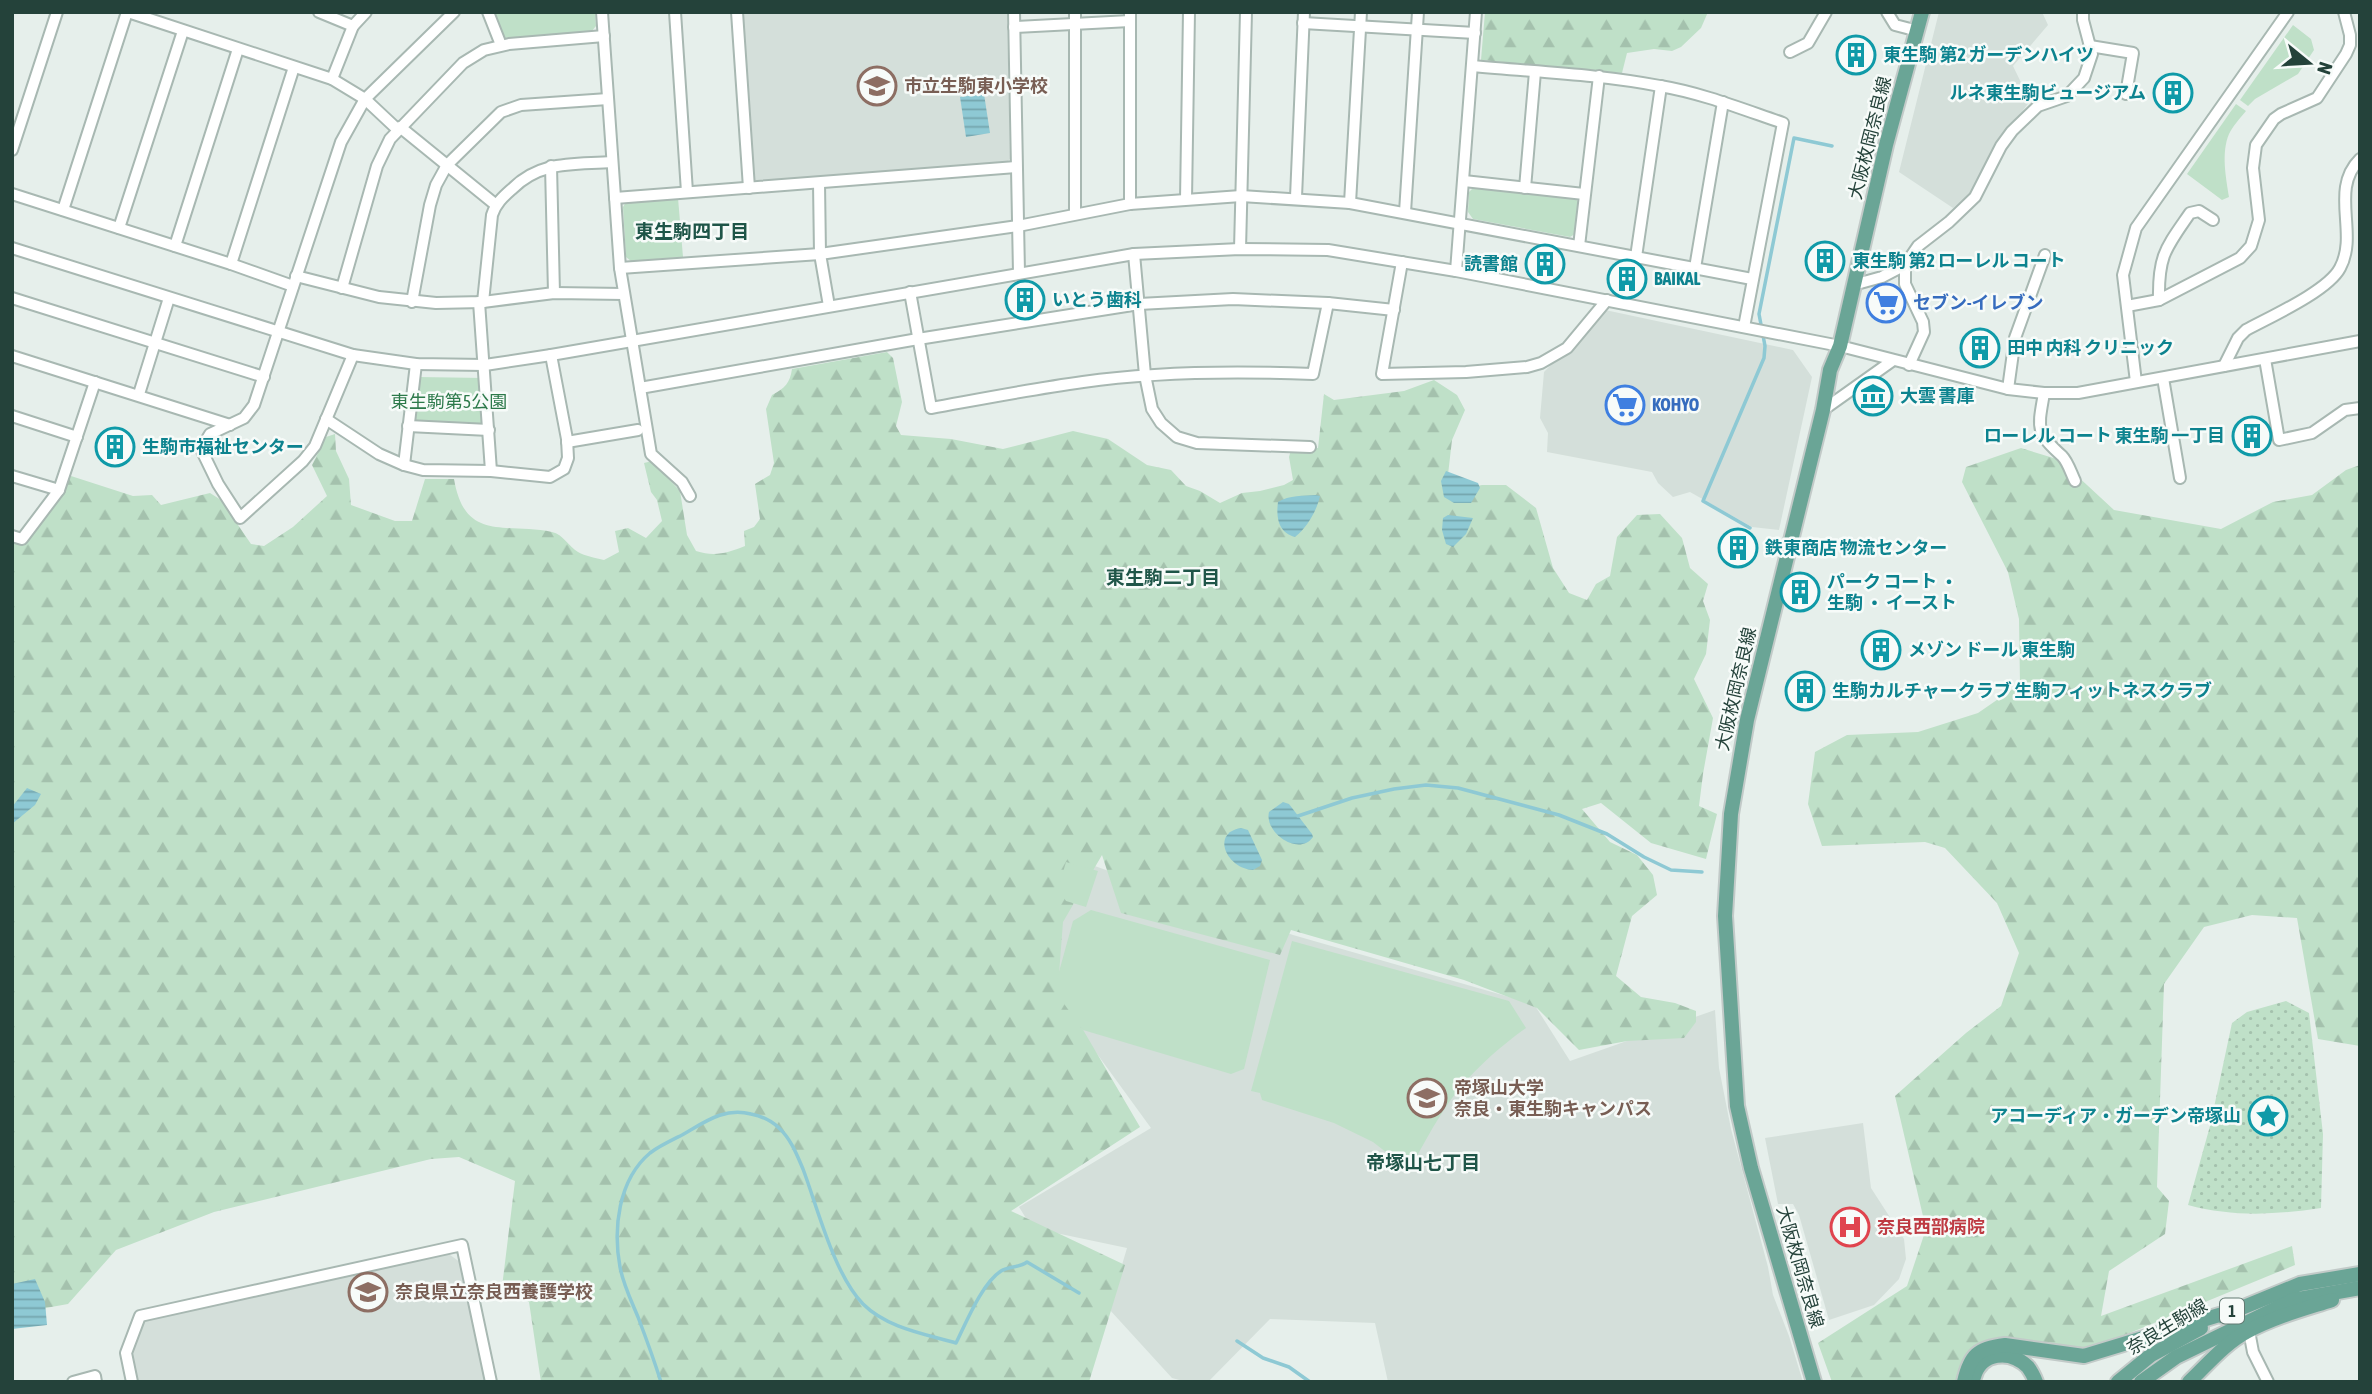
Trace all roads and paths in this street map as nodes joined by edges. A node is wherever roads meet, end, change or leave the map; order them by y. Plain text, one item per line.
1 (57, 12) edge
2 (127, 12) edge
3 (320, 12) edge
4 (366, 12) edge
5 (454, 12) edge
6 (488, 12) edge
7 (602, 12) edge
8 (675, 12) edge
9 (737, 12) edge
10 (1014, 12) edge
11 (1189, 12) edge
12 (1246, 12) edge
13 (1360, 12) edge
14 (1418, 12) edge
15 (1476, 12) edge
16 (1826, 12) edge
17 (1887, 12) edge
18 (1923, 12) edge
19 (2083, 12) edge
20 (2288, 12) edge
21 (2344, 12) edge
22 (1130, 17) edge
23 (1075, 18) edge
24 (1304, 18) edge
25 (353, 26) junction
26 (1360, 26) junction
27 (1014, 27) junction
28 (1417, 30) junction
29 (183, 31) junction
30 (1918, 31) junction
31 (1475, 33) junction
32 (604, 37) junction
33 (501, 45) junction
34 (2090, 46) junction
35 (238, 49) junction
36 (1790, 52) dead end
37 (294, 66) junction
38 (1473, 66) junction
39 (1535, 72) junction
40 (1599, 76) junction
41 (332, 79) junction
42 (1661, 86) junction
43 (2126, 94) dead end
44 (365, 99) junction
45 (608, 99) junction
46 (1723, 102) junction
47 (398, 128) junction
48 (12, 150) edge
49 (2360, 159) edge
50 (612, 162) junction
51 (447, 166) junction
52 (551, 166) junction
53 (1016, 167) junction
54 (1464, 181) junction
55 (819, 183) junction
56 (749, 188) junction
57 (1525, 188) junction
58 (687, 192) junction
59 (12, 194) edge
60 (1584, 194) junction
61 (1241, 196) junction
62 (1296, 197) junction
63 (615, 198) junction
64 (1186, 199) junction
65 (1350, 202) junction
66 (1130, 204) junction
67 (496, 205) junction
68 (63, 210) junction
69 (1405, 212) junction
70 (1075, 213) junction
71 (2213, 220) dead end
72 (1461, 223) junction
73 (1018, 226) junction
74 (119, 228) junction
75 (175, 246) junction
76 (1579, 246) junction
77 (12, 248) edge
78 (1240, 248) junction
79 (820, 254) junction
80 (1134, 254) junction
81 (2045, 255) dead end
82 (1636, 257) junction
83 (1402, 262) junction
84 (231, 264) junction
85 (1905, 265) junction
86 (620, 268) junction
87 (1695, 268) junction
88 (1456, 271) junction
89 (1019, 273) junction
90 (1752, 279) junction
91 (295, 281) junction
92 (1853, 285) junction
93 (342, 288) junction
94 (910, 292) junction
95 (554, 293) junction
96 (624, 294) junction
97 (12, 298) edge
98 (169, 298) junction
99 (1607, 300) junction
100 (2159, 300) junction
101 (412, 302) junction
102 (481, 302) junction
103 (1328, 303) junction
104 (1139, 304) junction
105 (829, 306) junction
106 (2127, 306) junction
107 (1394, 310) junction
108 (1744, 327) junction
109 (278, 333) junction
110 (918, 339) junction
111 (632, 341) junction
112 (2360, 341) edge
113 (155, 342) junction
114 (1840, 346) junction
115 (353, 355) junction
116 (551, 355) junction
117 (12, 356) edge
118 (2265, 359) junction
119 (1892, 361) junction
120 (416, 363) junction
121 (485, 365) junction
122 (1909, 365) junction
123 (2224, 366) junction
124 (1146, 375) junction
125 (264, 377) junction
126 (2163, 378) junction
127 (95, 382) junction
128 (2136, 382) junction
129 (640, 388) junction
130 (2008, 389) junction
131 (2044, 393) junction
132 (139, 394) junction
133 (2360, 408) edge
134 (1823, 410) junction
135 (12, 416) edge
136 (326, 419) junction
137 (230, 425) junction
138 (408, 426) junction
139 (489, 430) junction
140 (638, 430) dead end
141 (77, 437) junction
142 (567, 442) junction
143 (1310, 447) dead end
144 (404, 465) junction
145 (491, 471) junction
146 (12, 475) edge
147 (2180, 478) dead end
148 (2075, 481) dead end
149 (59, 491) junction
150 (690, 496) dead end
151 (12, 536) edge
152 (2360, 1274) edge
153 (2360, 1289) edge
154 (2229, 1312) junction
155 (2249, 1331) junction
156 (73, 1382) edge
157 (96, 1382) edge
158 (132, 1382) edge
159 (491, 1382) edge
160 (1814, 1382) edge
161 (1964, 1382) edge
162 (1973, 1382) edge
163 (2036, 1382) edge
164 (2118, 1382) edge
165 (2141, 1382) edge
166 (2189, 1382) edge
167 (2268, 1382) edge

1 - 48 street
2 - 29 street
2 - 68 street
3 - 25 street
4 - 25 street
5 - 44 street
6 - 33 street
7 - 32 street
8 - 58 street
9 - 56 street
10 - 27 street
11 - 64 street
12 - 61 street
13 - 26 street
14 - 28 street
15 - 31 street
16 - 36 street
17 - 30 street
18 - 30 main road, 大阪枚岡奈良線
19 - 34 street
20 - 106 street
21 - 100 street
22 - 23 street
22 - 66 street
23 - 27 street
23 - 70 street
24 - 26 street
24 - 62 street
25 - 41 street
26 - 28 street
26 - 65 street
27 - 53 street
28 - 31 street
28 - 69 street
29 - 35 street
29 - 74 street
30 - 92 main road, 大阪枚岡奈良線
31 - 38 street
32 - 33 street
32 - 45 street
33 - 47 street
34 - 43 street
34 - 85 street
35 - 37 street
35 - 75 street
37 - 41 street
37 - 84 street
38 - 39 street
38 - 54 street
39 - 40 street
39 - 57 street
40 - 42 street
40 - 60 street
41 - 44 street
42 - 46 street
42 - 82 street
44 - 47 street
44 - 91 street
45 - 50 street
45 - 51 street
46 - 87 street
46 - 90 street
47 - 51 street
47 - 93 street
49 - 123 street
50 - 52 street
50 - 63 street
51 - 67 street
51 - 101 street
52 - 67 street
52 - 95 street
53 - 55 street
53 - 73 street
54 - 57 street
54 - 72 street
55 - 56 street
55 - 79 street
56 - 58 street
57 - 60 street
58 - 63 street
59 - 68 street
60 - 76 street
61 - 62 street
61 - 64 street
61 - 78 street
62 - 65 street
63 - 86 street
64 - 66 street
65 - 69 street
66 - 70 street
67 - 102 street
68 - 74 street
69 - 72 street
70 - 73 street
71 - 100 street
72 - 76 street
72 - 88 street
73 - 79 street
73 - 89 street
74 - 75 street
75 - 84 street
76 - 82 street
77 - 98 street
78 - 80 street
78 - 83 street
79 - 86 street
79 - 105 street
80 - 89 street
80 - 104 street
81 - 130 street
82 - 87 street
83 - 88 street
83 - 107 street
84 - 91 street
85 - 92 street
85 - 122 street
86 - 96 street
87 - 90 street
88 - 99 street
89 - 94 street
90 - 108 street
91 - 93 street
91 - 109 street
92 - 114 main road, 大阪枚岡奈良線
93 - 101 street
94 - 105 street
94 - 110 street
95 - 96 street
95 - 102 street
96 - 111 street
97 - 113 street
98 - 109 street
98 - 113 street
99 - 107 street
99 - 108 street
100 - 106 street
101 - 102 street
102 - 121 street
103 - 104 street
103 - 107 street
103 - 124 street
104 - 110 street
104 - 124 street
105 - 111 street
106 - 128 street
108 - 114 street
109 - 115 street
109 - 125 street
110 - 124 street
110 - 129 street
111 - 116 street
111 - 129 street
112 - 118 street
113 - 125 street
113 - 132 street
114 - 119 street
114 - 134 main road, 大阪枚岡奈良線
115 - 120 street
115 - 136 street
116 - 121 street
116 - 142 street
117 - 127 street
118 - 123 street
118 - 133 street
119 - 122 street
119 - 134 street
120 - 121 street
120 - 138 street
121 - 139 street
122 - 130 street
123 - 126 street
124 - 143 street
125 - 137 street
126 - 128 street
126 - 147 street
127 - 132 street
127 - 141 street
128 - 131 street
129 - 150 street
130 - 131 street
131 - 148 street
132 - 137 street
134 - 160 main road, 大阪枚岡奈良線
135 - 141 street
136 - 137 street
136 - 144 street
138 - 139 street
138 - 144 street
139 - 145 street
140 - 142 street
141 - 149 street
142 - 145 street
144 - 145 street
146 - 149 street
149 - 151 street
152 - 154 main road, 奈良生駒線 / 1
153 - 155 main road
153 - 165 main road, 奈良生駒線 / 1
154 - 161 main road
154 - 164 main road, 奈良生駒線 / 1
155 - 166 main road
155 - 167 street
156 - 157 street
158 - 159 street
162 - 163 main road

